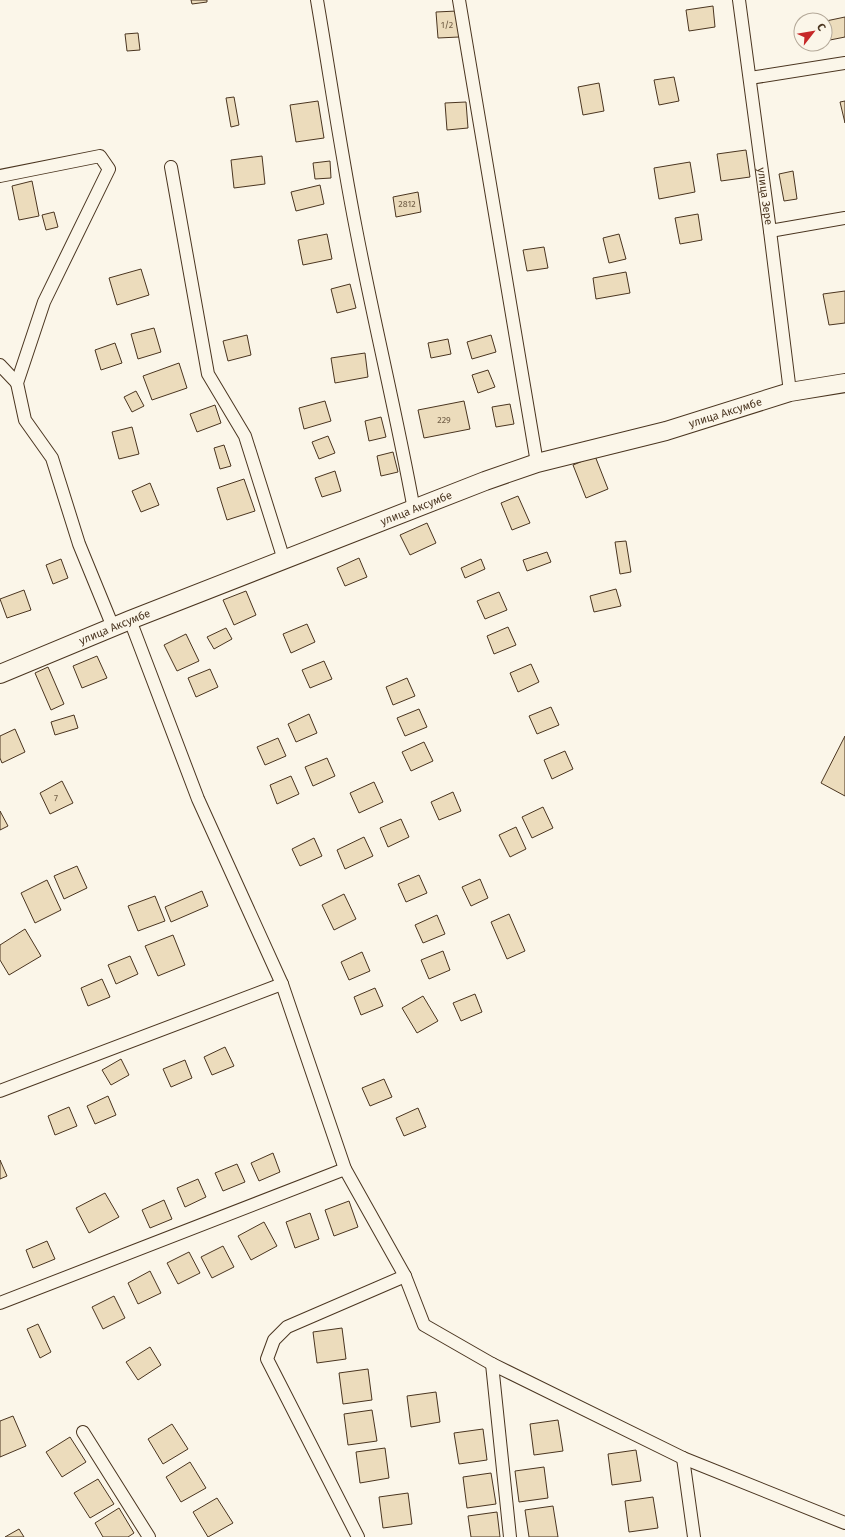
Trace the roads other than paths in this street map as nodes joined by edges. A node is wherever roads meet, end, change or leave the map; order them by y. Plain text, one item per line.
1 (316, 0) edge
2 (459, 0) edge
3 (739, 0) edge
4 (845, 63) edge
5 (750, 78) junction
6 (171, 167) dead end
7 (0, 176) edge
8 (845, 218) edge
9 (770, 231) junction
10 (0, 365) edge
11 (17, 383) junction
12 (845, 383) edge
13 (790, 392) junction
14 (537, 463) junction
15 (414, 510) junction
16 (284, 560) junction
17 (130, 620) junction
18 (113, 627) junction
19 (0, 674) edge
20 (282, 984) junction
21 (0, 1091) edge
22 (345, 1169) junction
23 (404, 1276) junction
24 (0, 1303) edge
25 (492, 1364) junction
26 (84, 1432) dead end
27 (683, 1458) junction
28 (845, 1523) edge
29 (149, 1537) edge
30 (358, 1537) edge
31 (510, 1537) edge
32 (694, 1537) edge

1 - 15 street
2 - 14 street
3 - 5 street, улица Зере
4 - 5 street
5 - 9 street, улица Зере
6 - 16 street
7 - 11 street
8 - 9 street
9 - 13 street, улица Зере
10 - 11 street
11 - 18 street
12 - 13 main road, улица Аксумбе
13 - 14 main road, улица Аксумбе
14 - 15 main road, улица Аксумбе
15 - 16 main road, улица Аксумбе
16 - 17 main road, улица Аксумбе
17 - 18 main road, улица Аксумбе
17 - 20 street
18 - 19 main road, улица Аксумбе
20 - 21 street
20 - 22 street
22 - 23 street
22 - 24 street
23 - 25 street
23 - 30 street
25 - 27 street
25 - 31 street
26 - 29 street
27 - 28 street
27 - 32 street

